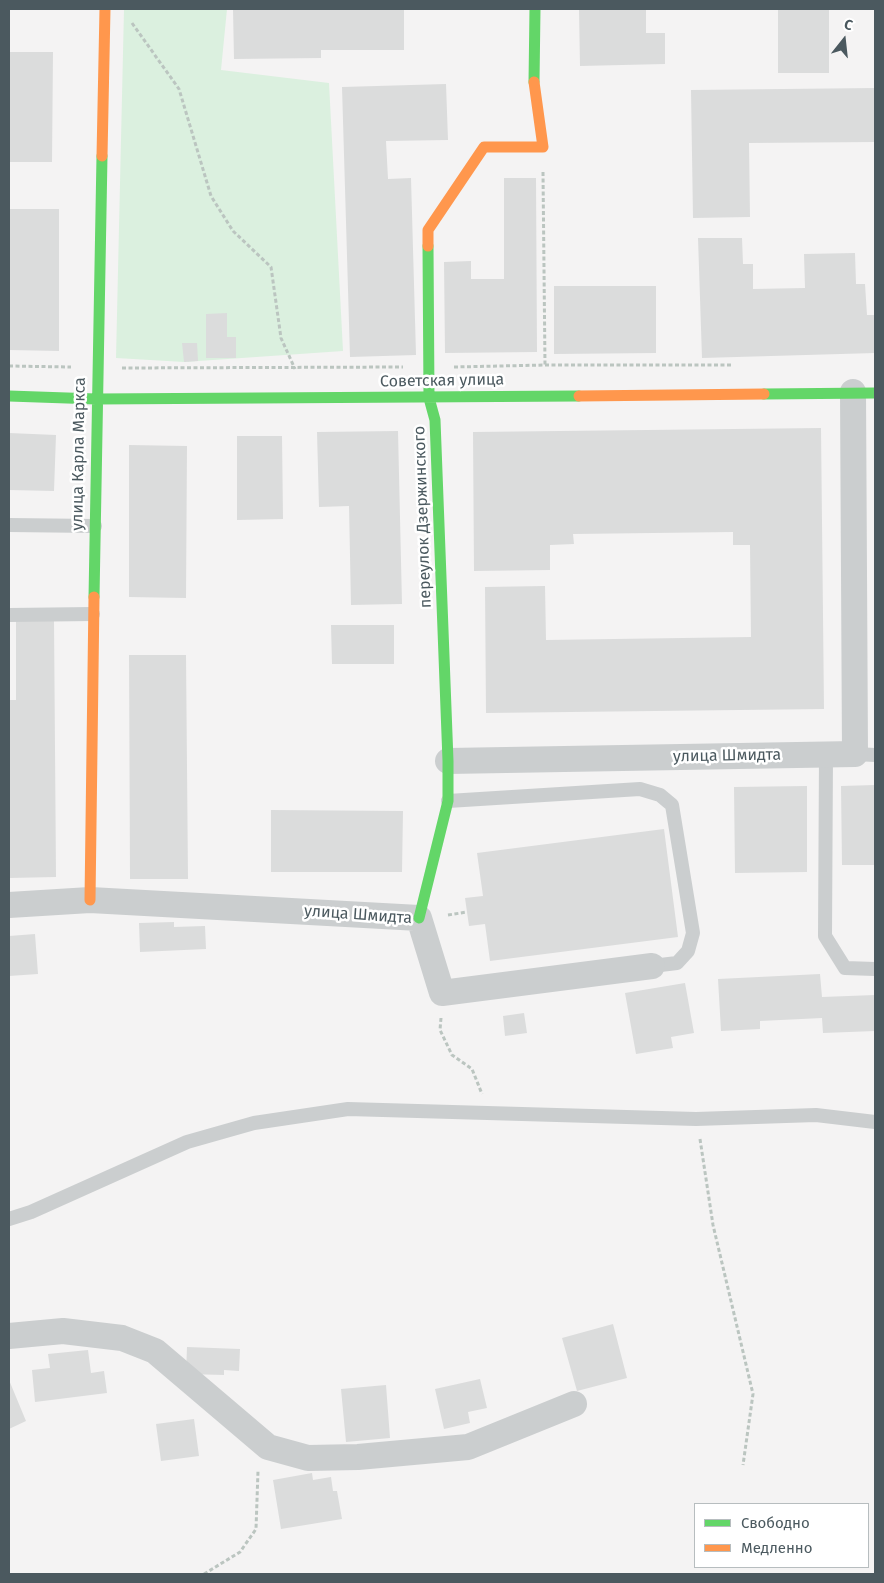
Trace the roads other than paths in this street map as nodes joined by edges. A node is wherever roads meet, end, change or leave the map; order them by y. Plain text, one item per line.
1 (105, 9) edge
2 (535, 9) edge
3 (864, 392) edge
4 (9, 396) edge
5 (429, 398) junction
6 (96, 399) junction
7 (9, 524) edge
8 (94, 526) junction
9 (93, 614) junction
10 (9, 615) edge
11 (826, 755) junction
12 (865, 755) edge
13 (448, 761) junction
14 (448, 801) junction
15 (90, 900) junction
16 (9, 905) edge
17 (419, 918) junction
18 (652, 966) joint
19 (875, 969) edge
20 (875, 1122) edge
21 (9, 1219) edge
22 (9, 1336) edge
23 (574, 1404) dead end

1 - 6 street, улица Карла Маркса
2 - 5 street, переулок Дзержинского
3 - 5 street, Советская улица
3 - 12 street
4 - 6 street, Советская улица
5 - 6 street, Советская улица
5 - 13 street, переулок Дзержинского
6 - 8 street, улица Карла Маркса
7 - 8 lane
8 - 9 street, улица Карла Маркса
9 - 10 lane
9 - 15 street, улица Карла Маркса
11 - 12 street, улица Шмидта
11 - 13 street, улица Шмидта
11 - 19 lane
13 - 14 street, переулок Дзержинского
14 - 17 street, переулок Дзержинского
14 - 18 lane
15 - 16 street, улица Шмидта
15 - 17 street, улица Шмидта
17 - 18 street, улица Шмидта
20 - 21 lane
22 - 23 street

